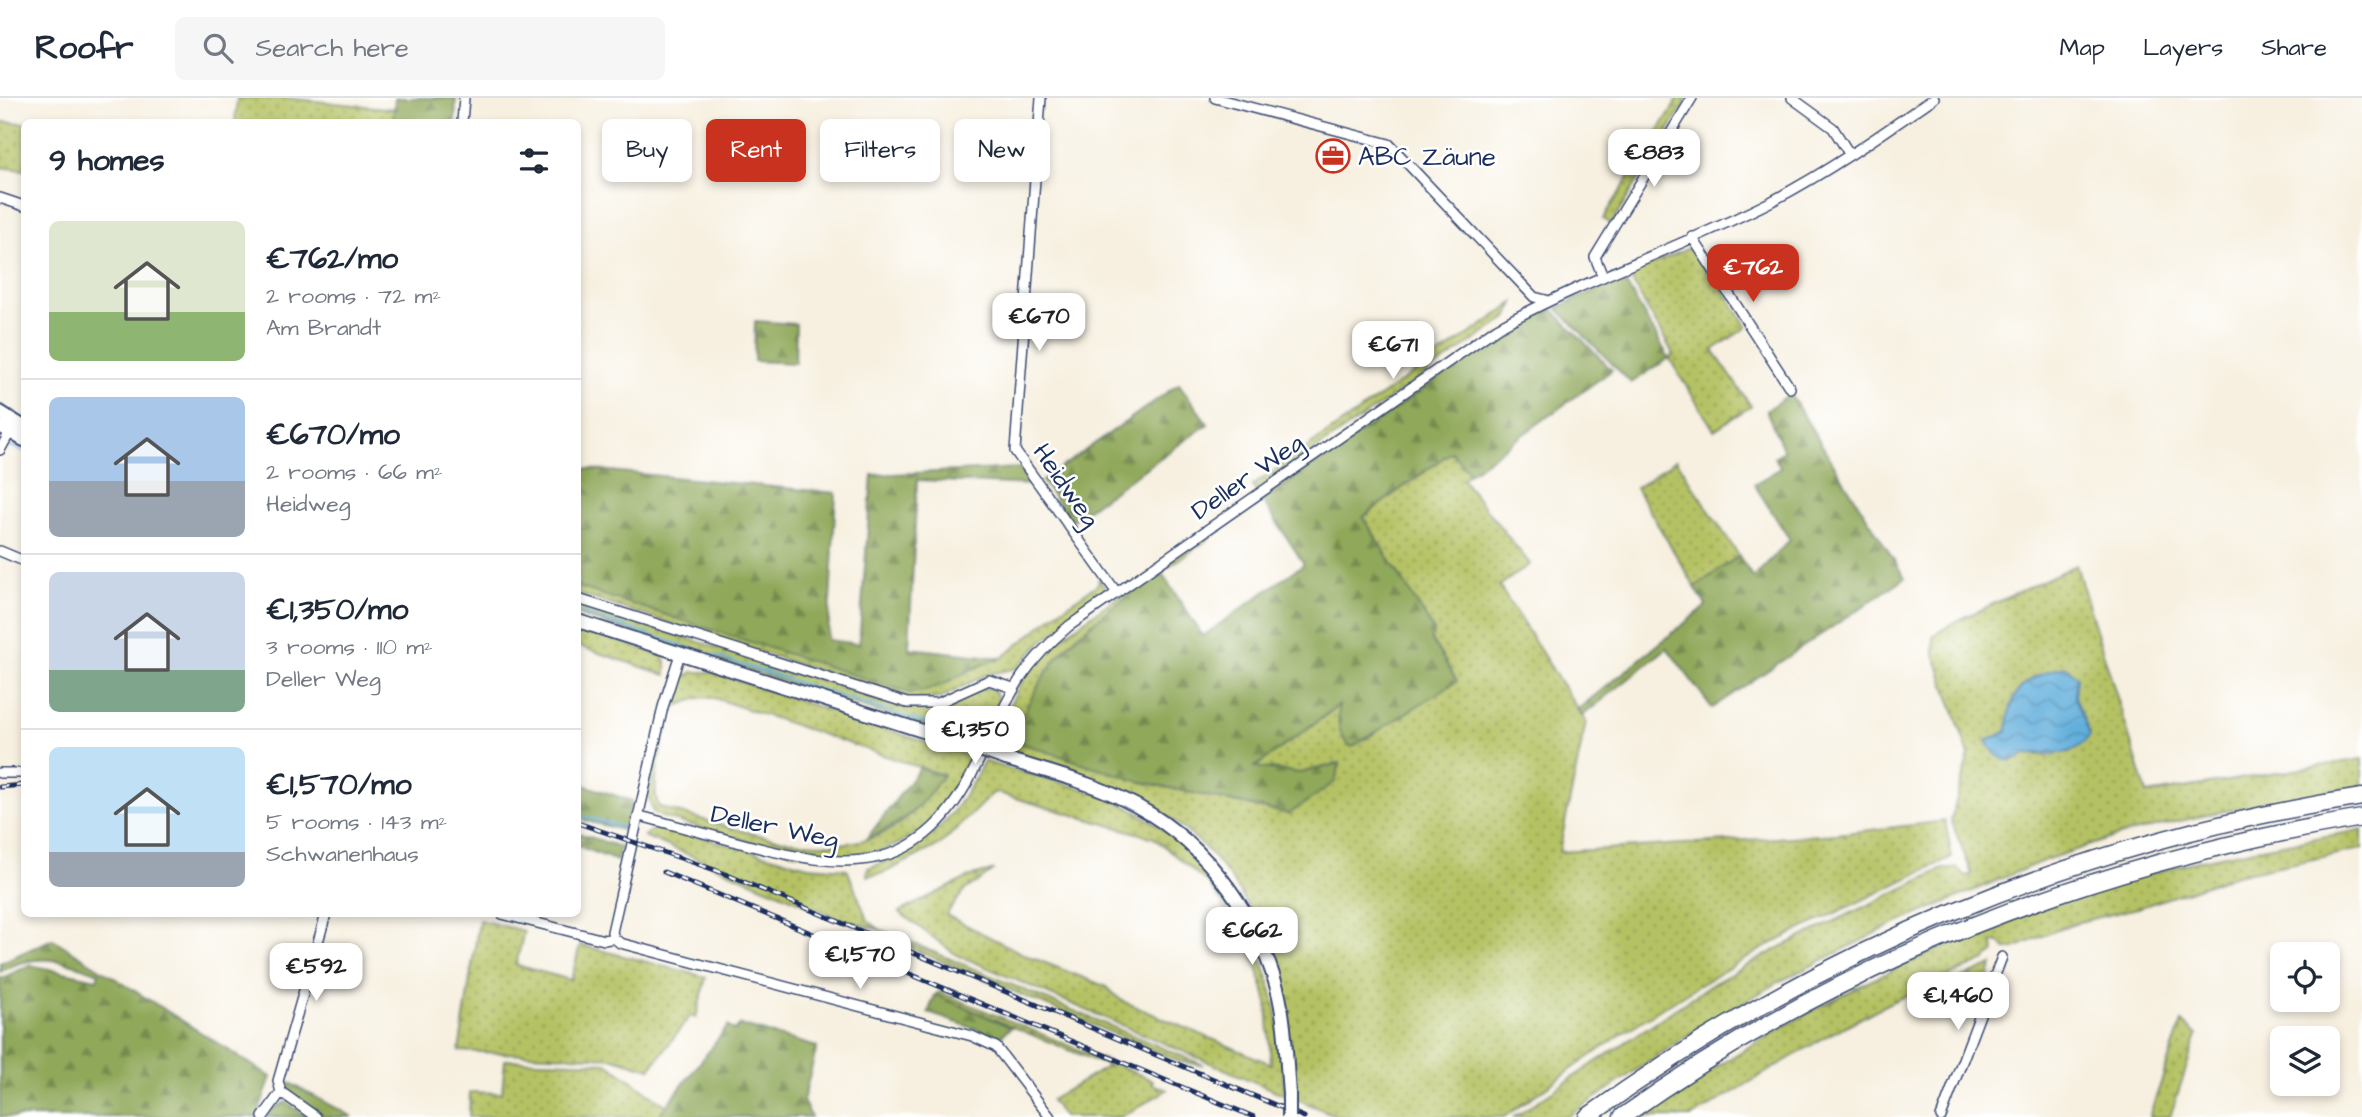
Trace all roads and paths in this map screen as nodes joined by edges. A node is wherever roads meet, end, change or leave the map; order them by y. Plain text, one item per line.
1 (464, 98) edge
2 (1041, 98) edge
3 (1215, 98) edge
4 (1692, 98) edge
5 (1792, 98) edge
6 (1934, 98) edge
7 (462, 119) edge
8 (1850, 155) junction
9 (0, 198) edge
10 (21, 205) edge
11 (1692, 237) junction
12 (1603, 277) junction
13 (1546, 300) junction
14 (1790, 388) dead end
15 (0, 412) edge
16 (21, 425) edge
17 (5, 429) edge
18 (21, 438) edge
19 (0, 450) edge
20 (0, 551) edge
21 (21, 560) edge
22 (1117, 593) junction
23 (581, 600) edge
24 (581, 622) edge
25 (680, 654) junction
26 (1013, 688) junction
27 (0, 773) edge
28 (21, 773) edge
29 (2362, 797) edge
30 (640, 816) junction
31 (2362, 818) edge
32 (325, 917) edge
33 (514, 917) edge
34 (614, 938) junction
35 (2002, 957) dead end
36 (281, 1092) junction
37 (263, 1117) edge
38 (316, 1117) edge
39 (1050, 1117) edge
40 (1289, 1117) edge
41 (1587, 1117) edge
42 (1622, 1117) edge
43 (1941, 1117) edge

1 - 7 street
2 - 22 street, Heidweg
3 - 13 street
4 - 12 street
5 - 8 street
6 - 8 street, Deller Weg
8 - 11 street, Deller Weg
9 - 10 street
11 - 12 street, Deller Weg
11 - 14 street
12 - 13 street, Deller Weg
13 - 22 street, Deller Weg
15 - 16 main road
17 - 18 main road
17 - 19 street
20 - 21 street
22 - 26 street, Deller Weg
23 - 26 street
24 - 25 main road
25 - 30 street
25 - 40 main road, bridge
26 - 30 street, Deller Weg
27 - 28 street
29 - 41 highway
30 - 34 street
31 - 42 highway
32 - 36 street
33 - 34 street
34 - 39 street
35 - 43 street
36 - 37 street
36 - 38 street

